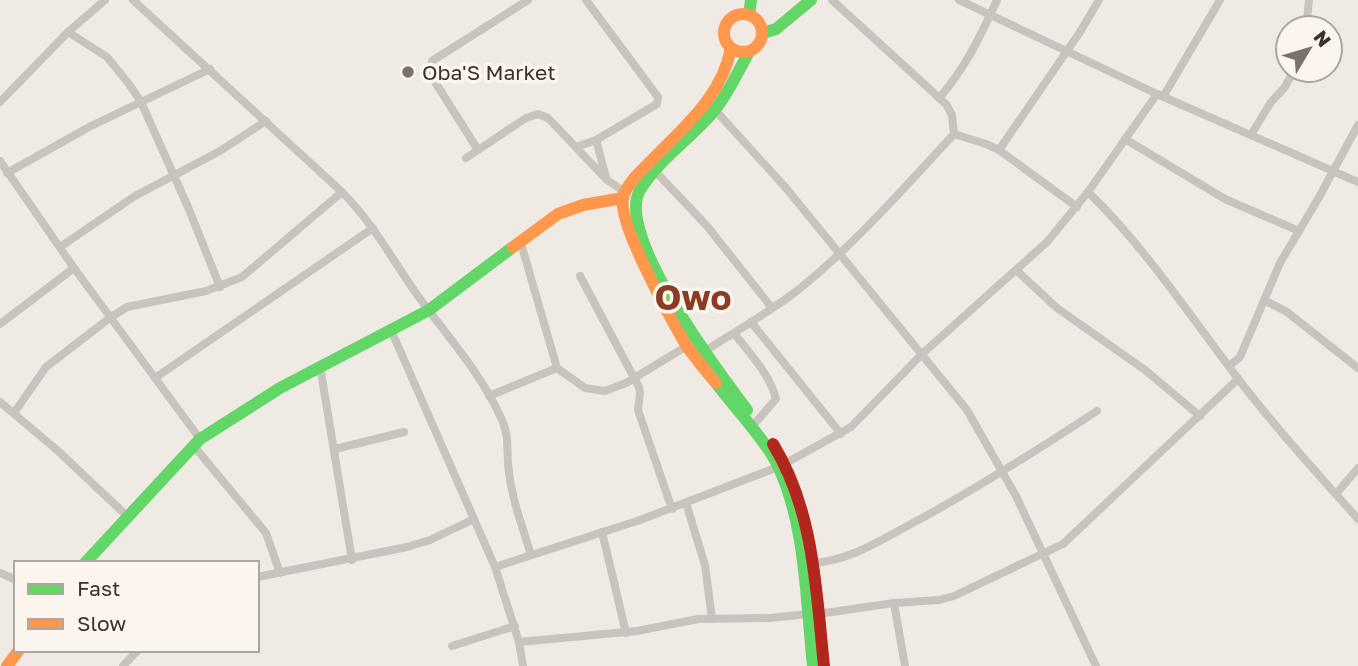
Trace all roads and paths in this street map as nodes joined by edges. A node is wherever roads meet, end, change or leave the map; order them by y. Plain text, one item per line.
1 (105, 0) edge
2 (133, 0) edge
3 (528, 0) edge
4 (586, 0) edge
5 (738, 0) edge
6 (751, 0) edge
7 (811, 0) edge
8 (832, 0) edge
9 (959, 0) edge
10 (997, 0) edge
11 (1100, 0) edge
12 (1220, 0) edge
13 (749, 15) junction
14 (991, 15) junction
15 (735, 16) junction
16 (761, 29) junction
17 (68, 32) junction
18 (731, 48) junction
19 (749, 51) junction
20 (1067, 51) junction
21 (210, 69) junction
22 (1287, 84) edge
23 (1160, 96) junction
24 (939, 98) junction
25 (0, 102) edge
26 (141, 102) junction
27 (715, 110) junction
28 (266, 121) junction
29 (1358, 125) edge
30 (954, 134) junction
31 (1251, 135) junction
32 (1125, 139) junction
33 (596, 140) junction
34 (576, 147) junction
35 (478, 150) junction
36 (999, 150) junction
37 (466, 158) dead end
38 (0, 161) edge
39 (655, 172) junction
40 (1333, 172) junction
41 (7, 173) junction
42 (175, 176) junction
43 (607, 180) junction
44 (1358, 182) edge
45 (342, 192) junction
46 (1088, 192) junction
47 (624, 195) junction
48 (1077, 207) junction
49 (373, 228) junction
50 (1298, 231) junction
51 (520, 240) junction
52 (60, 247) junction
53 (839, 253) junction
54 (74, 268) junction
55 (1016, 270) junction
56 (580, 276) dead end
57 (220, 287) junction
58 (1264, 300) junction
59 (772, 308) junction
60 (429, 310) junction
61 (111, 317) junction
62 (751, 322) junction
63 (0, 324) edge
64 (682, 328) junction
65 (391, 331) junction
66 (734, 333) junction
67 (687, 346) junction
68 (703, 352) junction
69 (922, 354) junction
70 (320, 366) junction
71 (1229, 366) junction
72 (1358, 368) edge
73 (557, 369) junction
74 (155, 378) junction
75 (634, 378) junction
76 (1238, 379) junction
77 (489, 396) junction
78 (0, 402) edge
79 (1097, 411) dead end
80 (14, 413) junction
81 (1200, 416) junction
82 (756, 422) junction
83 (404, 432) dead end
84 (841, 434) junction
85 (196, 442) junction
86 (335, 449) junction
87 (782, 465) junction
88 (1358, 468) edge
89 (1003, 470) junction
90 (1336, 494) junction
91 (686, 503) junction
92 (672, 509) junction
93 (127, 516) junction
94 (474, 519) junction
95 (1358, 519) edge
96 (602, 532) junction
97 (531, 555) junction
98 (1044, 555) junction
99 (352, 560) junction
100 (87, 561) edge
101 (812, 563) junction
102 (495, 567) junction
103 (280, 573) junction
104 (259, 577) edge
105 (894, 603) junction
106 (812, 614) junction
107 (712, 619) junction
108 (515, 626) junction
109 (626, 633) junction
110 (519, 642) junction
111 (452, 646) dead end
112 (136, 652) edge
113 (123, 666) edge
114 (523, 666) edge
115 (813, 666) edge
116 (824, 666) edge
117 (905, 666) edge
118 (1096, 666) edge

1 - 17 street
2 - 21 street
3 - 35 street
4 - 33 street
5 - 15 main road
6 - 13 main road
7 - 16 main road
8 - 24 street
9 - 14 street
10 - 14 street
11 - 20 street
12 - 23 street
13 - 15 main road
13 - 16 main road
14 - 20 street
14 - 24 street
15 - 18 main road
16 - 19 main road
17 - 25 street
17 - 26 street
18 - 19 main road
18 - 47 main road
19 - 27 main road
20 - 23 street
20 - 36 street
21 - 26 street
21 - 28 street
22 - 31 street
23 - 31 street
23 - 32 street
24 - 30 street
26 - 41 street
26 - 42 street
27 - 39 main road
27 - 53 street
28 - 42 street
28 - 45 street
29 - 40 street
30 - 36 street
30 - 53 street
31 - 40 street
32 - 46 street
32 - 50 street
33 - 34 street
33 - 43 street
34 - 35 street
34 - 43 street
35 - 37 street
36 - 48 street
38 - 41 street
39 - 59 street
39 - 64 main road
40 - 44 street
40 - 50 street
41 - 52 street
42 - 52 street
42 - 57 street
43 - 47 street
45 - 49 street
45 - 57 street
46 - 48 street
46 - 71 street
47 - 51 main road
47 - 64 main road
48 - 55 street
49 - 60 street
49 - 74 street
50 - 58 street
51 - 60 main road
51 - 73 street
52 - 54 street
53 - 59 street
53 - 69 street
54 - 61 street
54 - 63 street
55 - 69 street
55 - 81 street
56 - 75 street
57 - 61 street
58 - 71 street
58 - 72 street
59 - 62 street
60 - 65 main road
60 - 77 street
61 - 74 street
61 - 80 street
62 - 66 street
62 - 84 street
64 - 67 main road
64 - 68 main road
65 - 70 main road
65 - 94 street
66 - 68 street
66 - 82 street
67 - 75 street
67 - 87 main road
68 - 82 main road
69 - 84 street
69 - 89 street
70 - 85 main road
70 - 86 street
71 - 76 street
73 - 75 street
73 - 77 street
74 - 85 street
75 - 92 street
76 - 81 street
76 - 90 street
77 - 97 street
78 - 80 street
79 - 89 street
80 - 93 street
81 - 98 street
82 - 87 main road
83 - 86 street
84 - 87 street
85 - 93 main road
85 - 103 street
86 - 99 street
87 - 91 street
87 - 101 main road
87 - 106 main road
88 - 90 street
89 - 98 street
89 - 101 street
90 - 95 street
91 - 92 street
91 - 107 street
92 - 96 street
93 - 100 main road
94 - 99 street
94 - 102 street
96 - 97 street
96 - 109 street
97 - 102 street
98 - 105 street
98 - 118 street
99 - 103 street
101 - 106 main road
102 - 108 street
103 - 104 street
105 - 106 street
105 - 117 street
106 - 107 street
106 - 115 main road
106 - 116 main road
107 - 109 street
108 - 110 street
108 - 111 street
109 - 110 street
110 - 114 street
112 - 113 street

